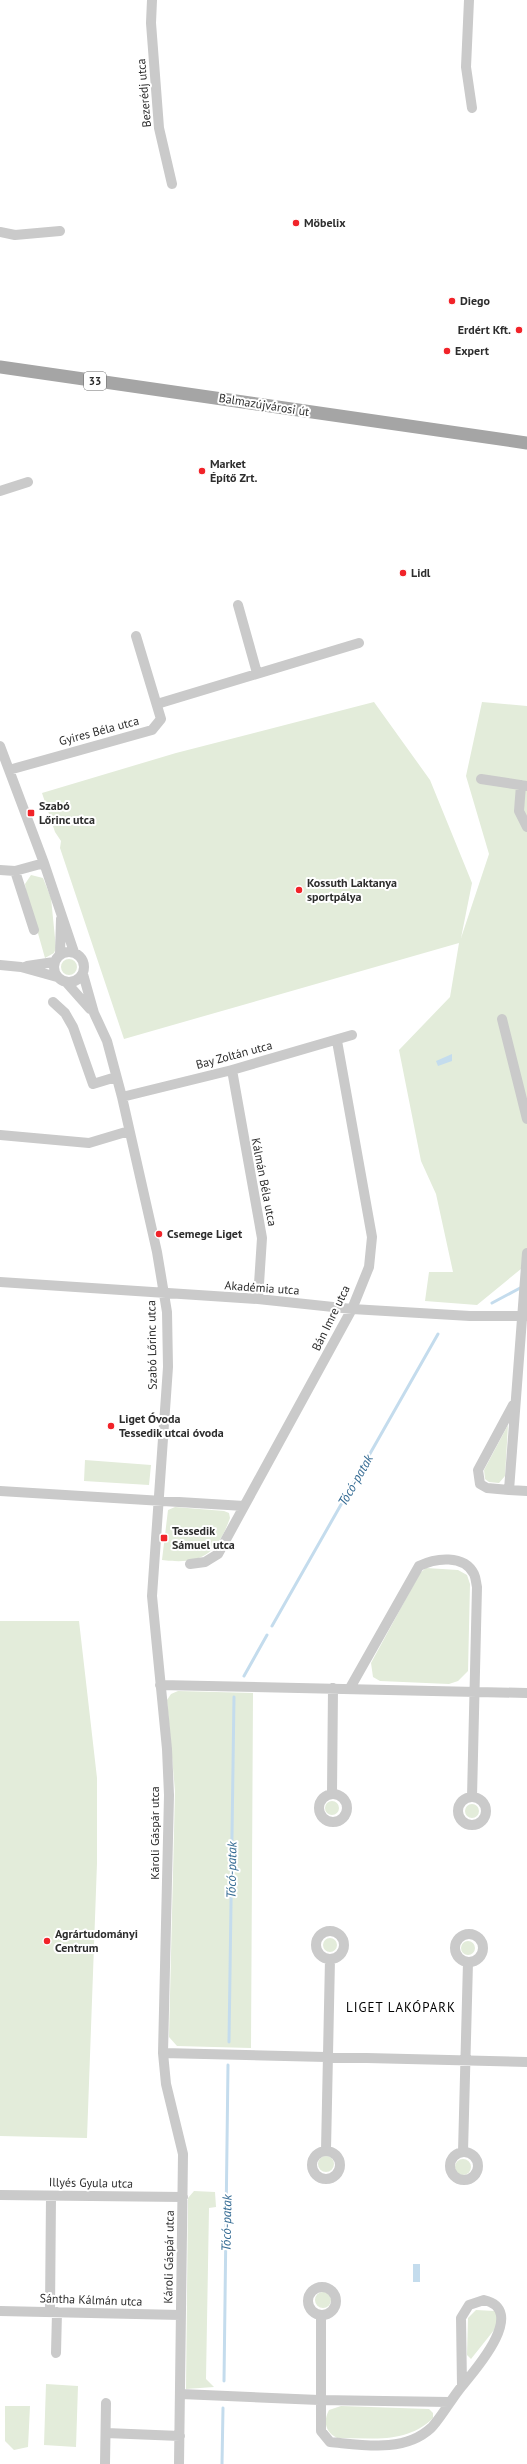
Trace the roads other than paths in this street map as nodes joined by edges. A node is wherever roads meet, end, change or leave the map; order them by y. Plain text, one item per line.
1 (152, 0) edge
2 (469, 0) edge
3 (472, 108) dead end
4 (172, 184) dead end
5 (60, 231) dead end
6 (0, 232) edge
7 (0, 367) edge
8 (527, 443) edge
9 (28, 482) dead end
10 (0, 491) edge
11 (238, 605) dead end
12 (136, 636) dead end
13 (359, 644) dead end
14 (257, 673) junction
15 (157, 704) junction
16 (0, 746) edge
17 (9, 770) junction
18 (481, 779) dead end
19 (524, 786) edge
20 (527, 827) edge
21 (44, 863) junction
22 (0, 870) edge
23 (15, 871) junction
24 (61, 913) junction
25 (34, 930) dead end
26 (74, 952) junction
27 (57, 958) junction
28 (0, 965) edge
29 (21, 967) junction
30 (83, 974) junction
31 (61, 979) junction
32 (53, 1002) dead end
33 (94, 1013) junction
34 (502, 1020) dead end
35 (352, 1035) dead end
36 (337, 1041) junction
37 (232, 1070) junction
38 (116, 1077) junction
39 (524, 1094) edge
40 (122, 1097) junction
41 (527, 1119) edge
42 (129, 1131) junction
43 (0, 1135) edge
44 (527, 1253) edge
45 (0, 1282) edge
46 (164, 1295) junction
47 (258, 1300) junction
48 (352, 1308) junction
49 (525, 1316) edge
50 (516, 1401) junction
51 (509, 1490) junction
52 (0, 1491) edge
53 (527, 1491) edge
54 (159, 1501) junction
55 (244, 1506) junction
56 (190, 1564) dead end
57 (153, 1613) joint
58 (160, 1684) junction
59 (333, 1688) junction
60 (350, 1688) junction
61 (474, 1692) junction
62 (527, 1693) edge
63 (332, 1793) dead end
64 (472, 1796) dead end
65 (330, 1959) dead end
66 (468, 1962) dead end
67 (163, 2053) junction
68 (328, 2058) junction
69 (465, 2060) junction
70 (527, 2062) edge
71 (326, 2150) dead end
72 (463, 2152) dead end
73 (0, 2195) edge
74 (51, 2196) junction
75 (183, 2197) junction
76 (0, 2312) edge
77 (53, 2312) junction
78 (321, 2315) dead end
79 (181, 2316) junction
80 (56, 2352) dead end
81 (462, 2386) junction
82 (181, 2394) junction
83 (319, 2400) junction
84 (449, 2402) junction
85 (106, 2403) dead end
86 (106, 2433) junction
87 (180, 2436) junction
88 (105, 2464) edge
89 (180, 2464) edge

1 - 4 street, Bezerédj utca
2 - 3 street
5 - 6 street
7 - 8 main road, Balmazújvárosi út / 33
9 - 10 street
11 - 14 street
12 - 15 street, Gyires Béla utca
13 - 14 street
14 - 15 street
15 - 17 street, Gyires Béla utca
16 - 17 street
17 - 21 street
18 - 19 street
19 - 20 street
21 - 23 street
21 - 24 street
22 - 23 street
23 - 25 street
24 - 26 street
24 - 27 street
26 - 27 street
26 - 30 street
27 - 29 street
27 - 31 street
28 - 29 street
29 - 31 street
30 - 31 street
30 - 33 street, Szabó Lőrinc utca
31 - 33 street, Szabó Lőrinc utca
32 - 38 street
33 - 38 street, Szabó Lőrinc utca
34 - 39 street
35 - 36 street, Bay Zoltán utca
36 - 37 street, Bay Zoltán utca
36 - 48 street, Bán Imre utca
37 - 40 street, Bay Zoltán utca
37 - 47 street, Kálmán Béla utca
38 - 40 street, Szabó Lőrinc utca
39 - 41 street
40 - 42 street, Szabó Lőrinc utca
42 - 43 street
42 - 46 street, Szabó Lőrinc utca
44 - 49 street
45 - 46 street, Akadémia utca
46 - 47 street, Akadémia utca
46 - 54 street, Szabó Lőrinc utca
47 - 48 street, Akadémia utca
48 - 49 street, Akadémia utca
48 - 55 street, Bán Imre utca
49 - 50 street
50 - 51 street
50 - 51 street
51 - 53 street
52 - 54 street
54 - 55 street
54 - 57 street, Szabó Lőrinc utca
55 - 56 street, Bán Imre utca
57 - 58 street, Károli Gáspár utca
58 - 59 street
58 - 67 street, Károli Gáspár utca
59 - 60 street
59 - 63 street
60 - 61 street
60 - 61 street
61 - 62 street
61 - 64 street
65 - 68 street
66 - 69 street
67 - 68 street
67 - 75 street, Károli Gáspár utca
68 - 69 street
68 - 71 street
69 - 70 street
69 - 72 street
73 - 74 street, Illyés Gyula utca
74 - 75 street, Illyés Gyula utca
74 - 77 street
75 - 79 street, Károli Gáspár utca
76 - 77 street, Sántha Kálmán utca
77 - 79 street, Sántha Kálmán utca
77 - 80 street
78 - 83 street
79 - 82 street, Károli Gáspár utca
81 - 81 street
81 - 84 street
82 - 83 street
82 - 87 street, Károli Gáspár utca
83 - 84 street
83 - 84 street
85 - 86 street
86 - 87 street
86 - 88 street
87 - 89 street, Károli Gáspár utca

